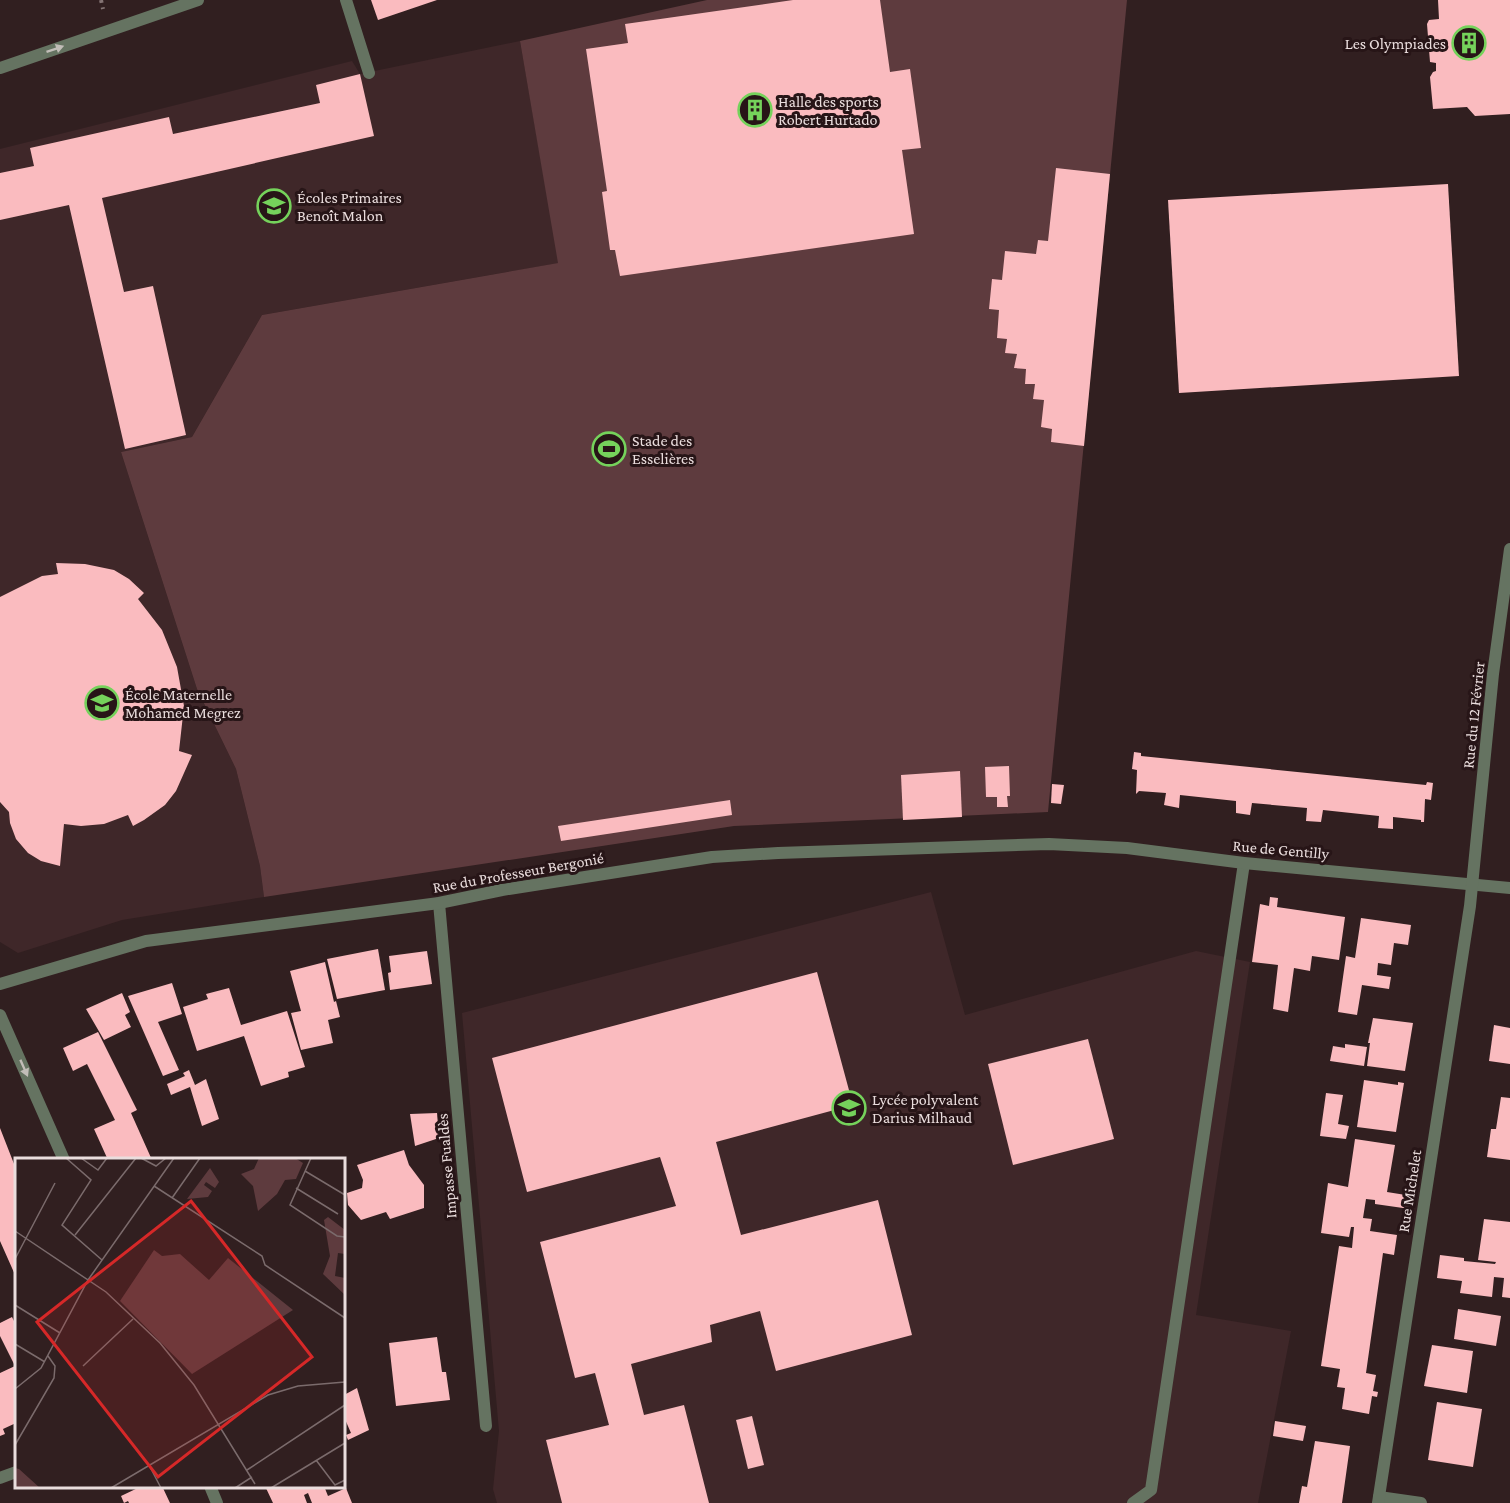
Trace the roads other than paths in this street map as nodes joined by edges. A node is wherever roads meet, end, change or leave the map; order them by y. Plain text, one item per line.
1 (198, 0) edge
2 (346, 0) edge
3 (0, 68) edge
4 (369, 73) dead end
5 (1510, 549) edge
6 (1049, 844) joint
7 (1244, 862) junction
8 (1473, 884) junction
9 (1510, 888) edge
10 (439, 903) junction
11 (0, 984) edge
12 (0, 1015) edge
13 (63, 1158) edge
14 (486, 1426) dead end
15 (15, 1472) edge
16 (0, 1478) edge
17 (211, 1488) edge
18 (1379, 1500) edge
19 (217, 1503) edge
20 (1133, 1503) edge
21 (1420, 1503) edge

3 -> 1 street
2 - 4 street
5 - 8 street, Rue du 12 Février
6 - 7 street, Rue de Gentilly
6 - 10 street, Rue du Professeur Bergonié
7 - 8 street, Rue de Gentilly
7 - 20 street
8 - 9 street, Rue de Gentilly
8 - 18 street, Rue Michelet
10 - 11 street, Rue du Professeur Bergonié
10 - 14 street, Impasse Fualdès
12 -> 13 street
15 - 16 street
17 - 19 street
18 - 21 street

